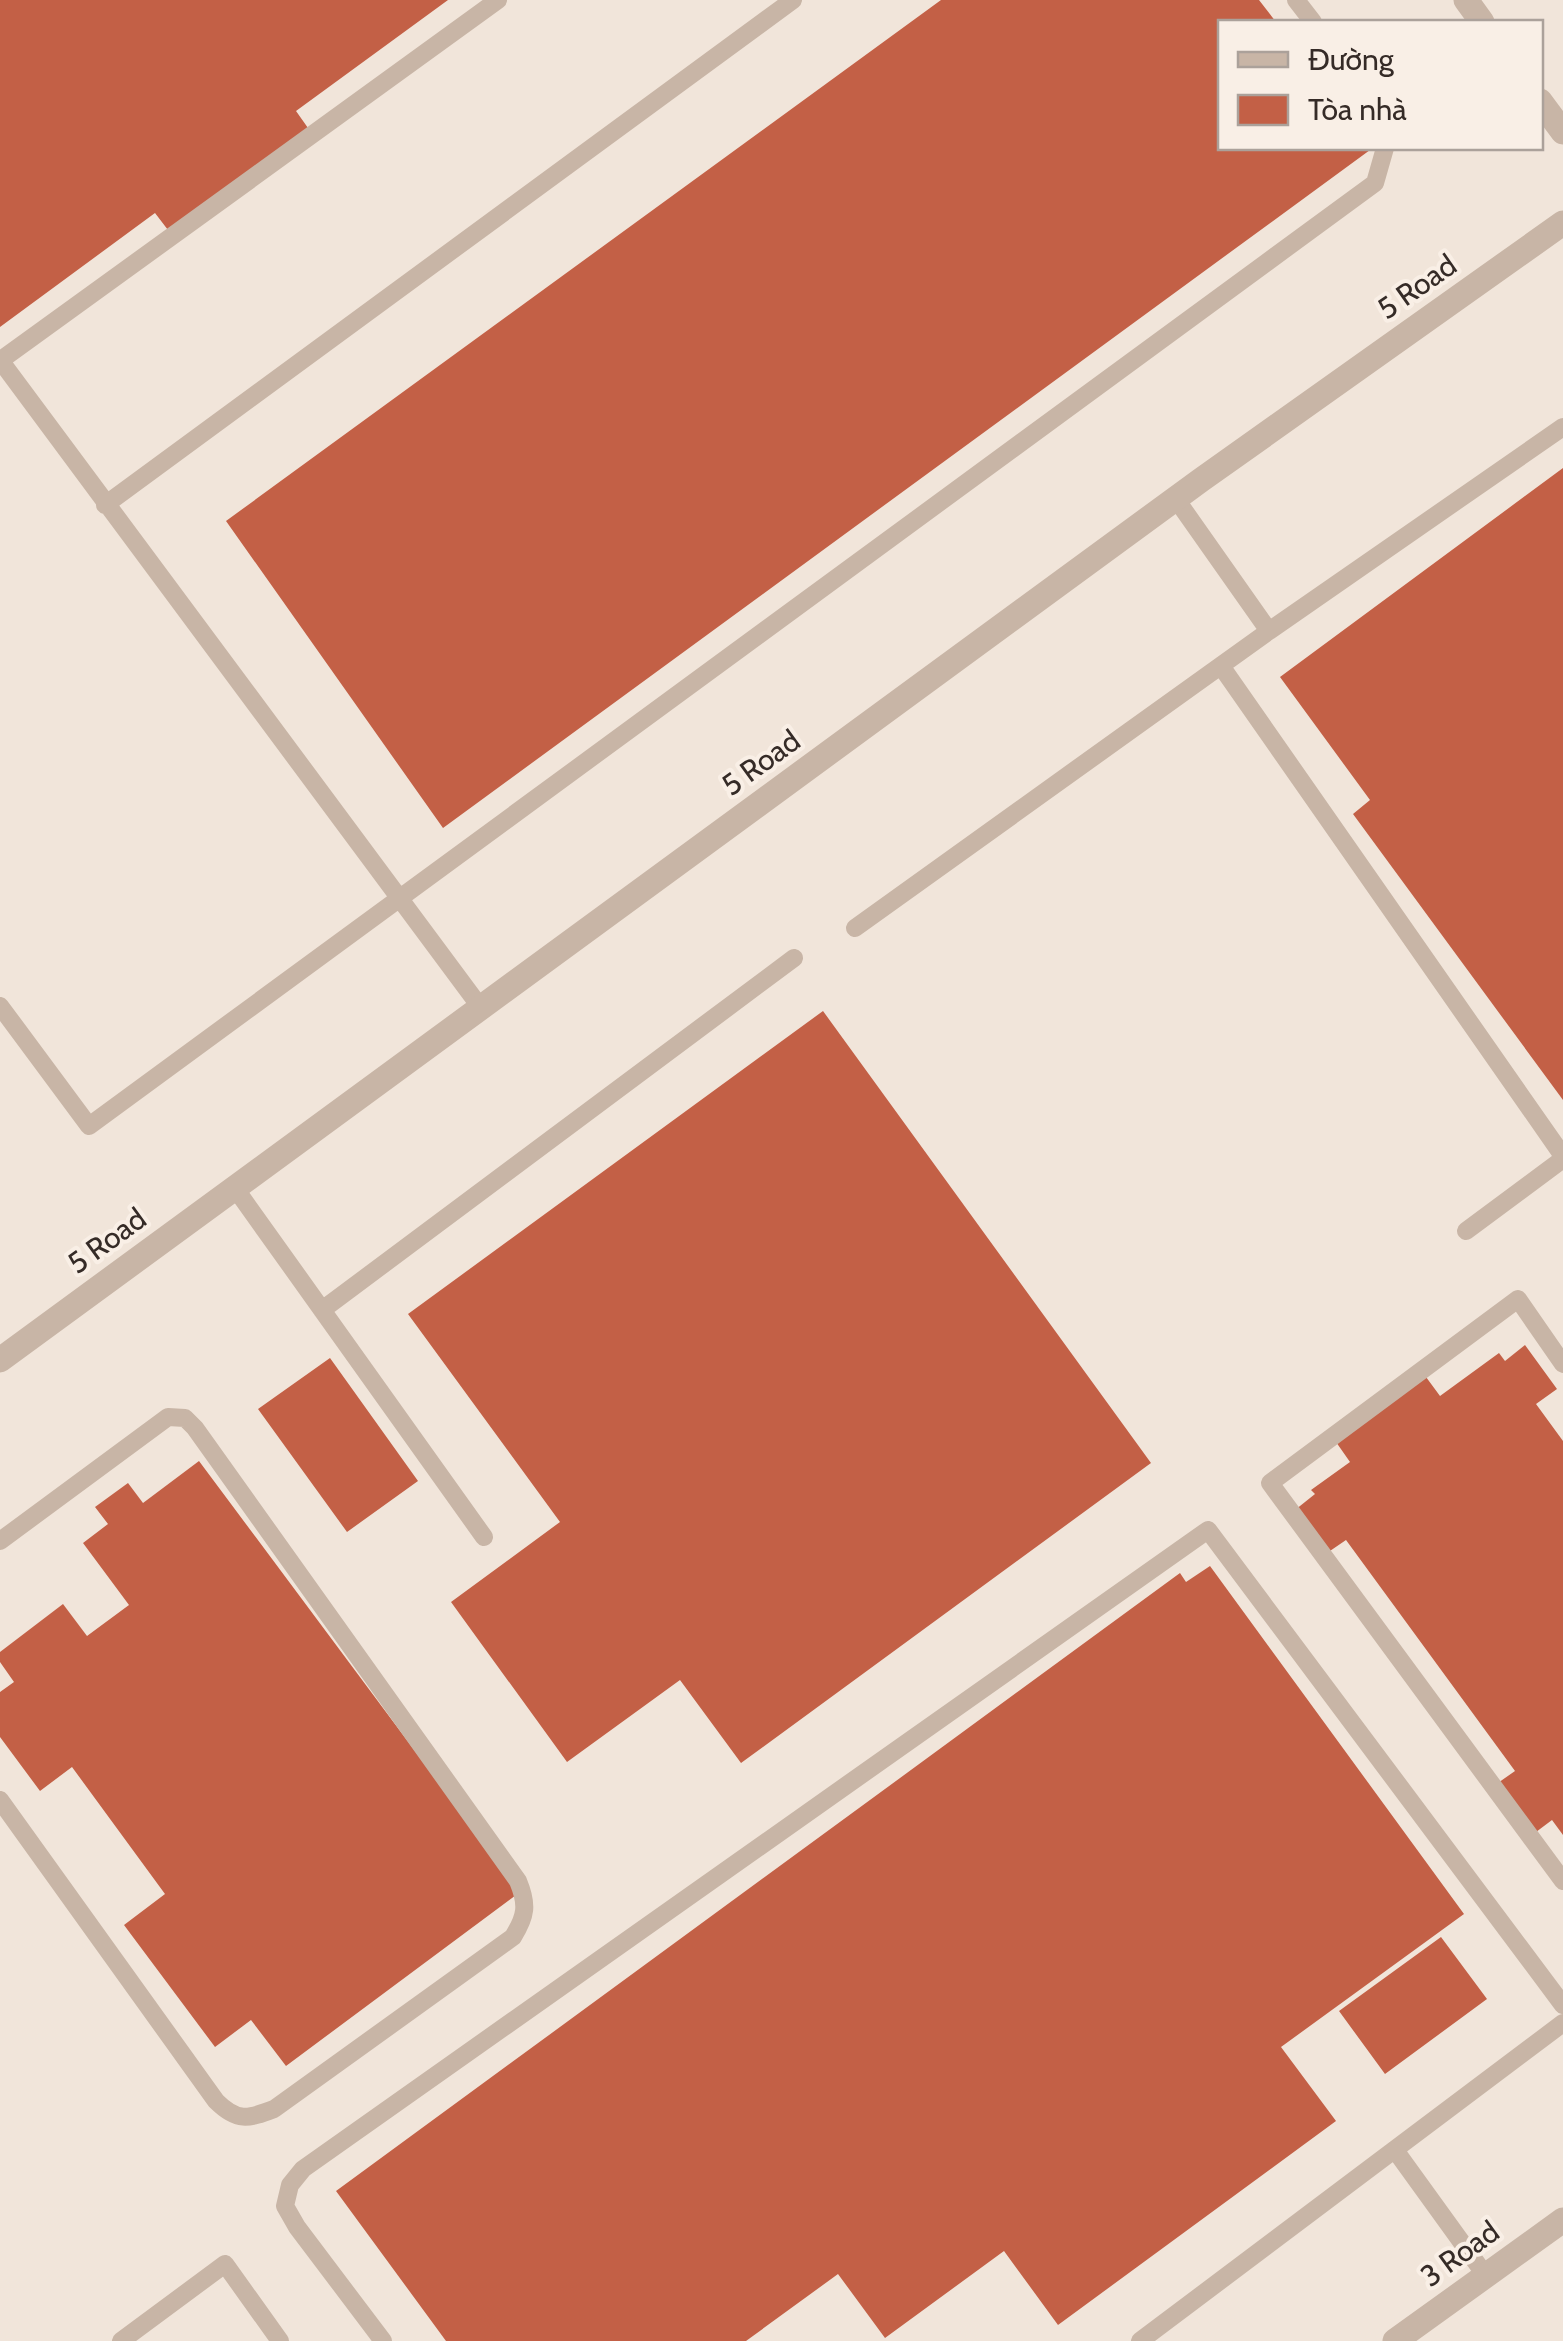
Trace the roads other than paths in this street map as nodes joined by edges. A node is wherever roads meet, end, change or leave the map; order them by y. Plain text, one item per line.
1 (498, 0) edge
2 (794, 0) edge
3 (1296, 0) edge
4 (1311, 20) edge
5 (1543, 106) edge
6 (1563, 132) edge
7 (1384, 150) edge
8 (1563, 223) edge
9 (0, 360) edge
10 (1563, 427) edge
11 (1176, 498) junction
12 (106, 505) junction
13 (1269, 631) junction
14 (1221, 666) junction
15 (399, 898) junction
16 (855, 928) dead end
17 (794, 958) dead end
18 (0, 1006) edge
19 (481, 1008) junction
20 (1563, 1157) edge
21 (235, 1188) junction
22 (1466, 1231) dead end
23 (322, 1310) junction
24 (0, 1360) edge
25 (1563, 1364) edge
26 (484, 1536) dead end
27 (0, 1541) edge
28 (0, 1800) edge
29 (1563, 1882) edge
30 (1563, 2005) edge
31 (1563, 2023) edge
32 (1395, 2150) junction
33 (1563, 2220) edge
34 (1486, 2276) junction
35 (120, 2341) edge
36 (280, 2341) edge
37 (383, 2341) edge
38 (1140, 2341) edge
39 (1396, 2341) edge

1 - 9 lane
2 - 12 lane
3 - 4 lane
5 - 6 street
7 - 15 lane
8 - 11 street, 5 Road
9 - 12 lane
10 - 13 lane
11 - 13 lane
11 - 19 street, 5 Road
12 - 15 lane
13 - 14 lane
14 - 16 lane
14 - 20 lane
15 - 18 lane
15 - 19 lane
17 - 23 lane
19 - 21 street, 5 Road
20 - 22 lane
21 - 23 lane
21 - 24 street, 5 Road
23 - 26 lane
25 - 29 lane
27 - 28 lane
30 - 37 lane
31 - 32 lane
32 - 34 lane
32 - 38 lane
33 - 34 street, 3 Road
34 - 39 street, 3 Road
35 - 36 lane

